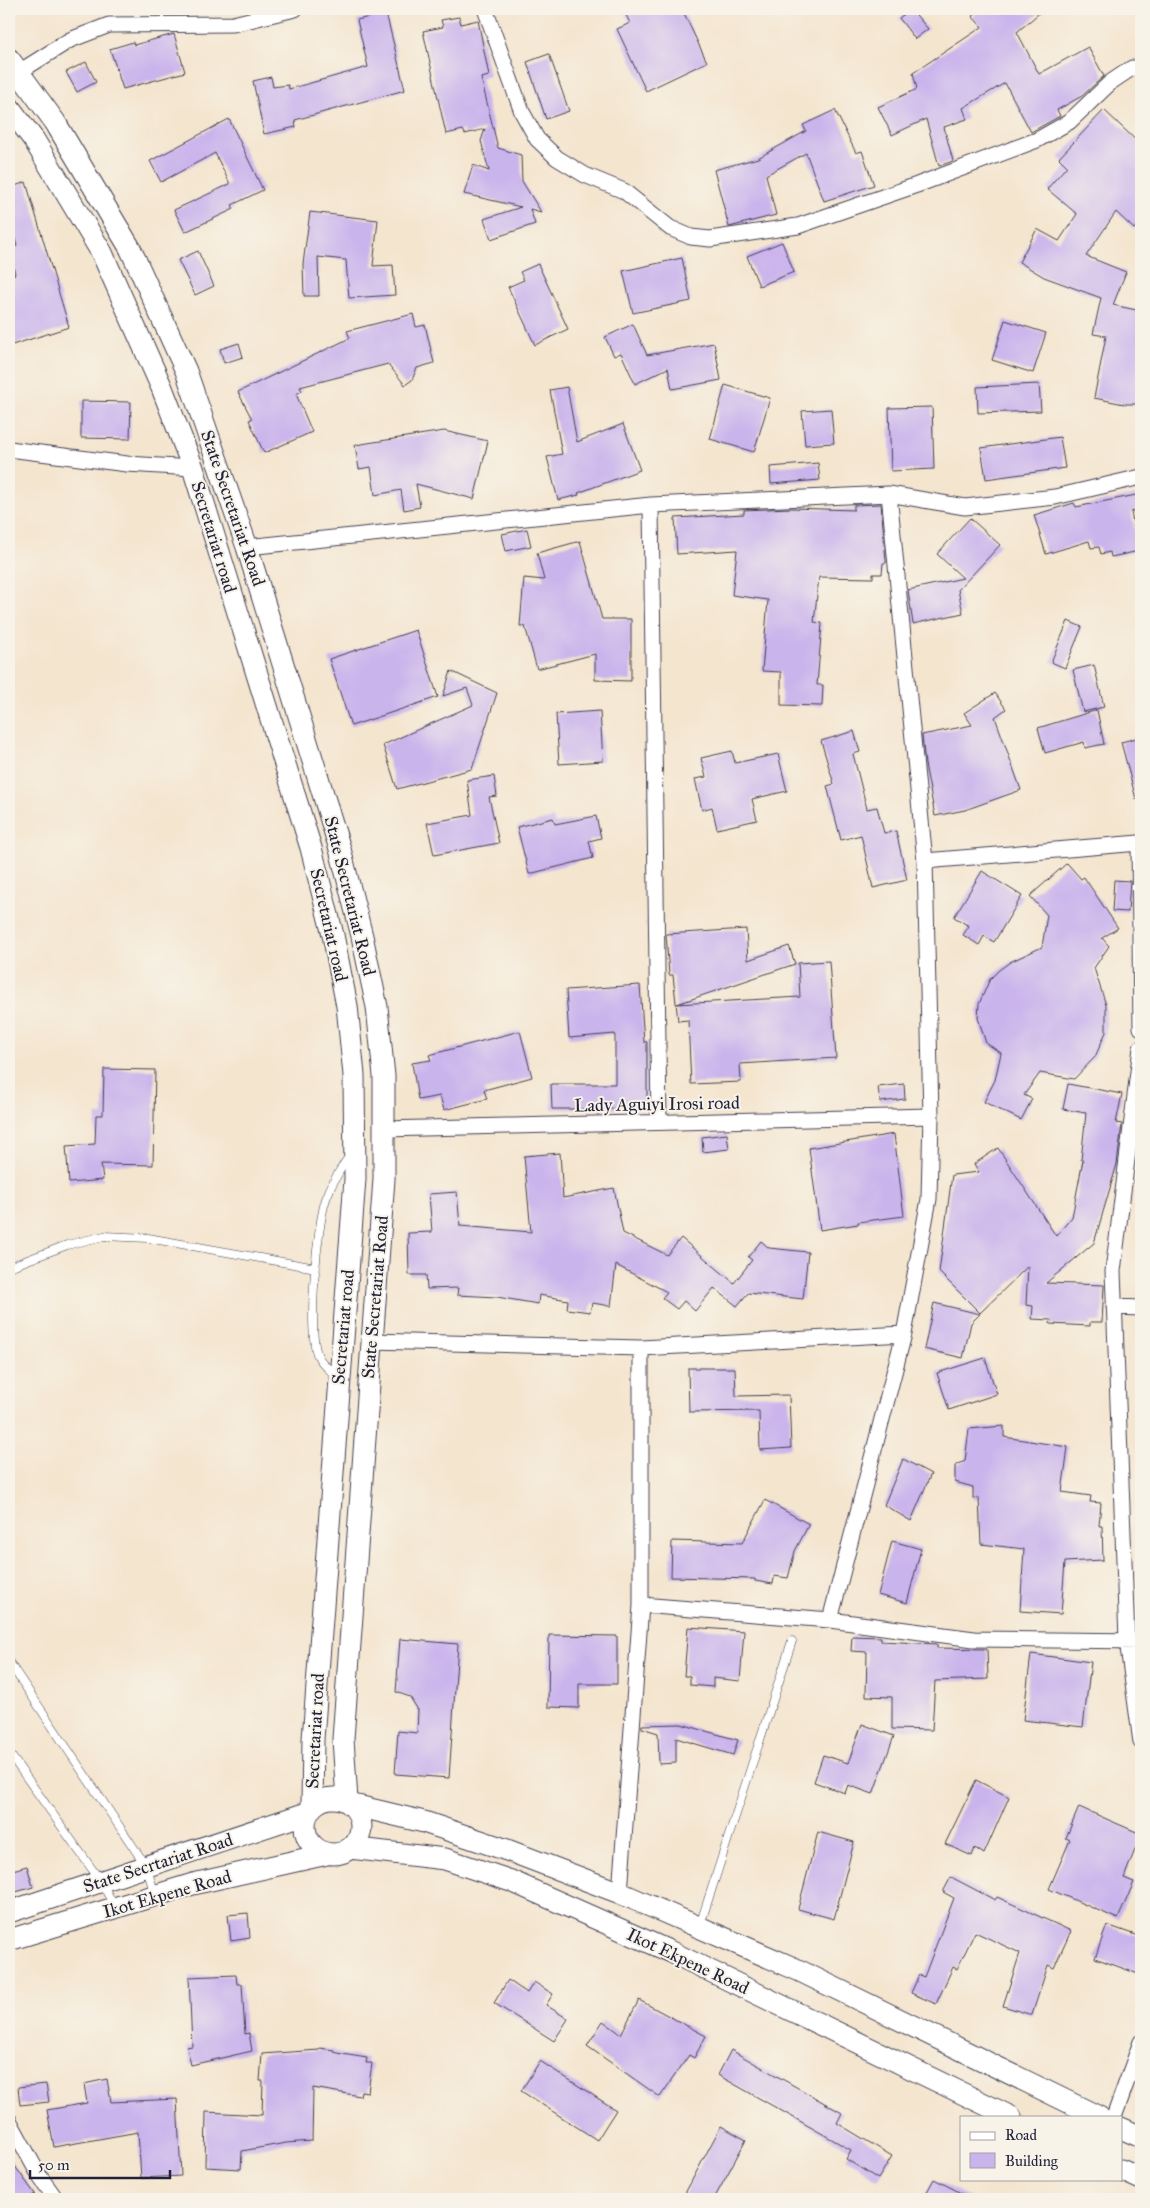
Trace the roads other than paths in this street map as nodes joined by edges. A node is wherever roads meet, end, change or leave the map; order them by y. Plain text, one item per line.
1 (295, 9) edge
2 (485, 9) edge
3 (14, 66) edge
4 (1141, 68) edge
5 (9, 107) edge
6 (9, 449) edge
7 (193, 468) junction
8 (1141, 477) edge
9 (889, 494) junction
10 (651, 505) junction
11 (247, 547) junction
12 (1140, 841) edge
13 (925, 860) junction
14 (1141, 1028) edge
15 (1141, 1048) edge
16 (931, 1116) junction
17 (660, 1122) junction
18 (384, 1129) junction
19 (355, 1150) junction
20 (9, 1267) edge
21 (316, 1268) junction
22 (1114, 1307) junction
23 (1141, 1308) edge
24 (904, 1334) junction
25 (372, 1341) junction
26 (641, 1348) junction
27 (339, 1379) junction
28 (641, 1605) junction
29 (830, 1620) junction
30 (792, 1641) dead end
31 (1134, 1641) edge
32 (10, 1666) edge
33 (1141, 1742) edge
34 (9, 1753) edge
35 (350, 1803) junction
36 (309, 1809) junction
37 (350, 1848) junction
38 (326, 1854) junction
39 (146, 1866) junction
40 (102, 1882) junction
41 (620, 1893) junction
42 (156, 1895) junction
43 (115, 1908) junction
44 (9, 1912) edge
45 (699, 1927) junction
46 (9, 1940) edge
47 (1141, 2042) edge
48 (1010, 2116) edge
49 (1097, 2116) edge
50 (1114, 2116) edge
51 (9, 2120) edge
52 (1122, 2128) edge
53 (1141, 2137) edge
54 (1122, 2170) edge
55 (1141, 2179) edge
56 (56, 2199) edge

1 - 3 street
2 - 4 street
3 - 11 street, State Secretariat Road
5 - 7 street, Secretariat road
6 - 7 street
7 - 19 street, Secretariat road
8 - 9 street
9 - 10 street
9 - 13 street
10 - 11 street
10 - 17 street
11 - 18 street, State Secretariat Road
12 - 13 street
12 - 14 street
13 - 16 street
15 - 22 street
16 - 17 street, Lady Aguiyi Irosi road
16 - 24 street
17 - 18 street, Lady Aguiyi Irosi road
18 - 25 street, State Secretariat Road
19 - 21 lane
19 - 27 street, Secretariat road
20 - 21 lane
21 - 27 lane
22 - 23 street
22 - 31 street
24 - 26 street
24 - 29 street
25 - 26 street
25 - 35 street, State Secretariat Road
26 - 28 street
27 - 36 street, Secretariat road
28 - 29 street
28 - 41 street
29 - 31 street
30 - 45 lane
31 - 33 street
32 - 39 lane
34 - 40 lane
35 - 36 street
35 - 37 street
35 - 41 street
36 - 38 street
36 - 39 street, State Secrtariat Road
37 - 38 street
37 - 48 street, Ikot Ekpene Road
38 - 42 street, Ikot Ekpene Road
39 - 40 street, State Secrtariat Road
39 - 42 lane
40 - 43 lane
40 - 44 street, State Secrtariat Road
41 - 45 street
42 - 43 street, Ikot Ekpene Road
43 - 46 street, Ikot Ekpene Road
45 - 49 street
47 - 50 street
51 - 56 street
52 - 53 street
54 - 55 street

